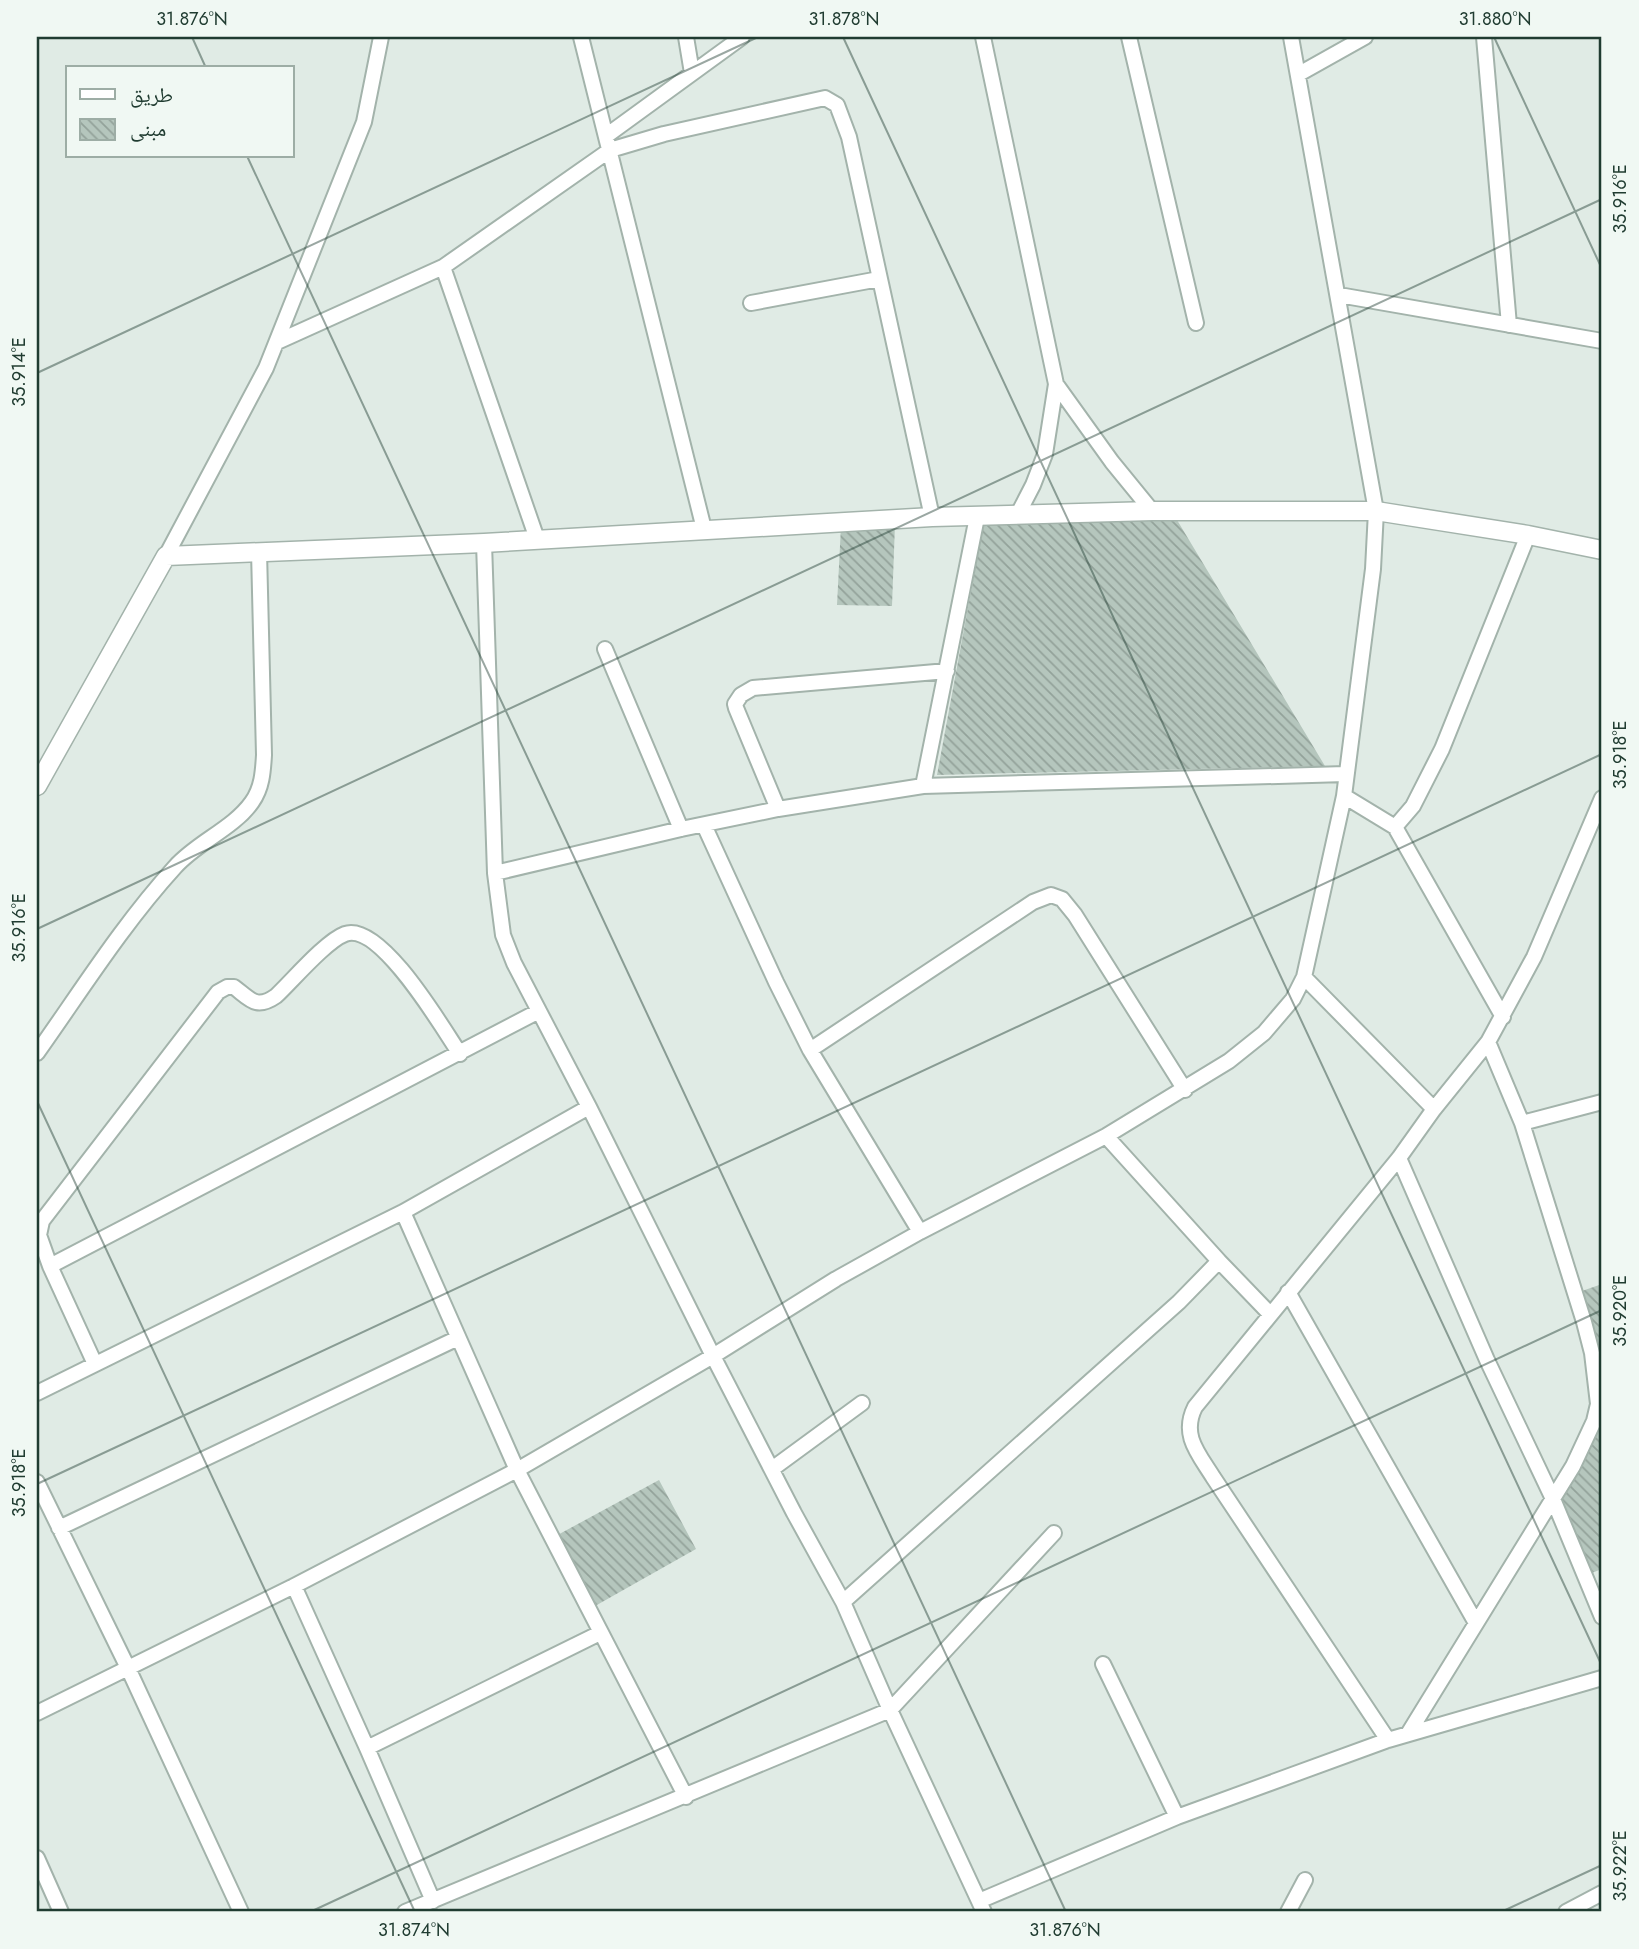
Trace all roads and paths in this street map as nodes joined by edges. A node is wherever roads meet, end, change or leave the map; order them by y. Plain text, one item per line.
1 (381, 37) edge
2 (581, 37) edge
3 (686, 37) edge
4 (742, 37) edge
5 (984, 37) edge
6 (1129, 37) edge
7 (1292, 37) edge
8 (1365, 37) edge
9 (1484, 37) edge
10 (692, 73) junction
11 (1299, 74) junction
12 (608, 143) junction
13 (443, 267) junction
14 (879, 279) junction
15 (1339, 295) junction
16 (751, 303) dead end
17 (1196, 323) dead end
18 (1508, 325) junction
19 (1602, 341) edge
20 (277, 342) junction
21 (1056, 384) junction
22 (1152, 511) junction
23 (1376, 511) junction
24 (1017, 516) junction
25 (932, 517) junction
26 (977, 517) junction
27 (704, 529) junction
28 (1528, 535) junction
29 (537, 539) junction
30 (484, 543) junction
31 (1602, 550) edge
32 (259, 551) junction
33 (166, 556) junction
34 (605, 649) dead end
35 (947, 671) junction
36 (1345, 774) junction
37 (37, 786) edge
38 (923, 786) junction
39 (1344, 796) junction
40 (1602, 798) edge
41 (778, 809) junction
42 (704, 825) junction
43 (1395, 827) junction
44 (681, 829) junction
45 (495, 873) junction
46 (1304, 977) junction
47 (539, 1011) junction
48 (1503, 1017) junction
49 (1488, 1042) junction
50 (810, 1050) junction
51 (37, 1053) edge
52 (460, 1054) junction
53 (1185, 1090) junction
54 (1602, 1102) edge
55 (589, 1107) junction
56 (1434, 1109) junction
57 (1522, 1124) junction
58 (1106, 1136) junction
59 (1399, 1158) junction
60 (403, 1212) junction
61 (920, 1232) junction
62 (1219, 1261) junction
63 (50, 1266) junction
64 (1289, 1292) junction
65 (1270, 1314) junction
66 (458, 1338) junction
67 (713, 1356) junction
68 (94, 1364) junction
69 (37, 1393) edge
70 (862, 1404) dead end
71 (772, 1469) junction
72 (517, 1470) junction
73 (37, 1482) edge
74 (1553, 1499) junction
75 (59, 1528) junction
76 (1054, 1533) dead end
77 (294, 1586) junction
78 (843, 1602) junction
79 (1602, 1617) edge
80 (1476, 1623) junction
81 (600, 1633) junction
82 (1103, 1664) dead end
83 (128, 1668) junction
84 (1602, 1678) edge
85 (890, 1710) junction
86 (37, 1713) edge
87 (1408, 1734) junction
88 (1388, 1740) junction
89 (367, 1748) junction
90 (686, 1797) junction
91 (1177, 1817) junction
92 (37, 1858) edge
93 (1306, 1880) dead end
94 (1602, 1893) edge
95 (433, 1901) junction
96 (982, 1907) edge
97 (61, 1912) edge
98 (241, 1912) edge
99 (405, 1912) edge
100 (1288, 1912) edge
101 (1566, 1912) edge

1 - 20 street
2 - 12 street
3 - 10 street
4 - 10 street
5 - 21 street
6 - 17 street
7 - 11 street
8 - 11 street
9 - 18 street
10 - 12 street
11 - 15 street
12 - 13 street
12 - 14 street
12 - 27 street
13 - 20 street
13 - 29 street
14 - 16 street
14 - 25 street
15 - 18 street
15 - 23 street
18 - 19 street
20 - 33 street
21 - 22 street
21 - 24 street
22 - 23 street
22 - 24 street
23 - 28 street
23 - 36 street
24 - 26 street
25 - 26 street
25 - 27 street
26 - 35 street
27 - 29 street
28 - 31 street
28 - 43 street
29 - 30 street
30 - 32 street
30 - 45 street
32 - 33 street
32 - 51 street
33 - 37 street
34 - 44 street
35 - 38 street
35 - 41 street
36 - 38 street
36 - 39 street
38 - 41 street
39 - 43 street
39 - 46 street
40 - 48 street
41 - 42 street
42 - 44 street
42 - 50 street
43 - 48 street
44 - 45 street
45 - 47 street
46 - 53 street
46 - 56 street
47 - 52 street
47 - 55 street
48 - 49 street
49 - 56 street
49 - 57 street
50 - 53 street
50 - 61 street
52 - 63 street
52 - 63 street
53 - 58 street
54 - 57 street
55 - 60 street
55 - 67 street
56 - 59 street
57 - 74 street
58 - 61 street
58 - 62 street
59 - 64 street
59 - 74 street
60 - 66 street
60 - 68 street
61 - 67 street
62 - 65 street
62 - 78 street
63 - 68 street
64 - 65 street
64 - 80 street
65 - 88 street
66 - 72 street
66 - 75 street
67 - 71 street
67 - 72 street
68 - 69 street
70 - 71 street
71 - 78 street
72 - 77 street
72 - 81 street
73 - 75 street
74 - 79 street
74 - 80 street
75 - 83 street
76 - 85 street
77 - 83 street
77 - 89 street
78 - 85 street
80 - 87 street
81 - 89 street
81 - 90 street
82 - 91 street
83 - 86 street
83 - 98 street
84 - 87 street
85 - 90 street
85 - 96 street
87 - 88 street
88 - 91 street
89 - 95 street
90 - 95 street
91 - 96 street
92 - 97 street
93 - 100 street
94 - 101 street
95 - 99 street

